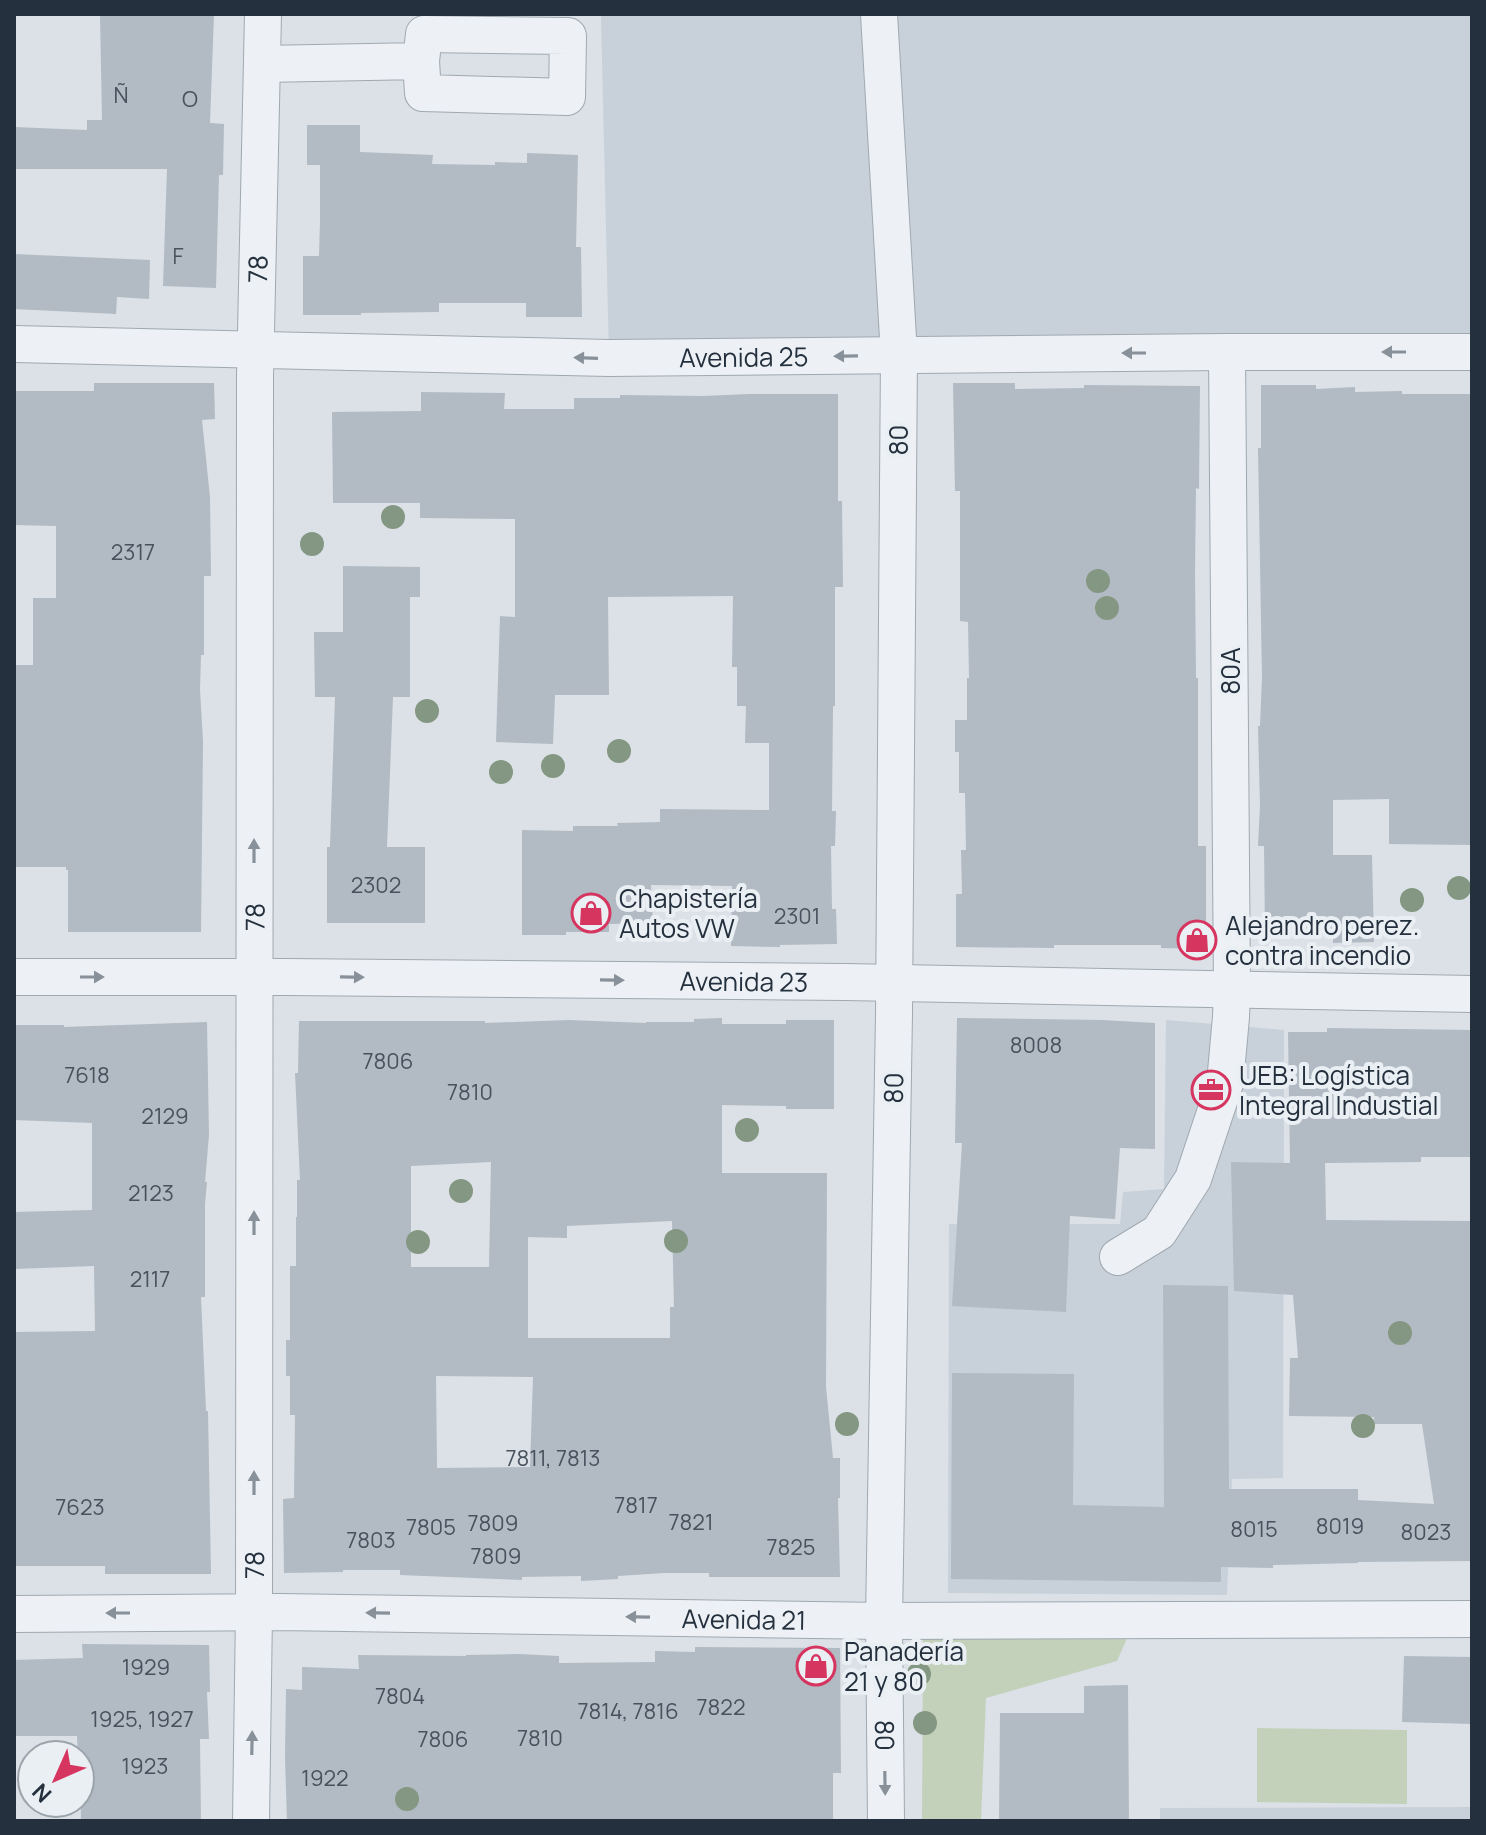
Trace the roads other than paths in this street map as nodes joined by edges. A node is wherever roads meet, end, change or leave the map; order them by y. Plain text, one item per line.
1 (263, 14) edge
2 (879, 14) edge
3 (421, 61) dead end
4 (262, 64) junction
5 (14, 344) edge
6 (256, 349) junction
7 (1227, 352) junction
8 (1472, 352) edge
9 (899, 355) junction
10 (14, 977) edge
11 (254, 977) junction
12 (894, 983) junction
13 (1232, 991) junction
14 (1472, 994) edge
15 (1118, 1257) dead end
16 (254, 1612) junction
17 (14, 1614) edge
18 (1472, 1619) edge
19 (884, 1621) junction
20 (251, 1821) edge
21 (886, 1821) edge

1 - 4 street, 78
2 - 9 street, 80
3 - 4 street
4 - 6 street, 78
5 - 6 street, Avenida 25
9 -> 6 street, Avenida 25
11 -> 6 street, 78
8 -> 7 street, Avenida 25
7 -> 9 street, Avenida 25
7 - 13 street, 80A
9 - 12 street, 80
10 -> 11 street, Avenida 23
11 -> 12 street, Avenida 23
16 -> 11 street, 78
12 - 13 street, Avenida 23
12 - 19 street, 80
13 - 14 street, Avenida 23
13 - 15 street, 80A
16 -> 17 street, Avenida 21
19 -> 16 street, Avenida 21
20 -> 16 street, 78
18 - 19 street, Avenida 21
19 -> 21 street, 80

